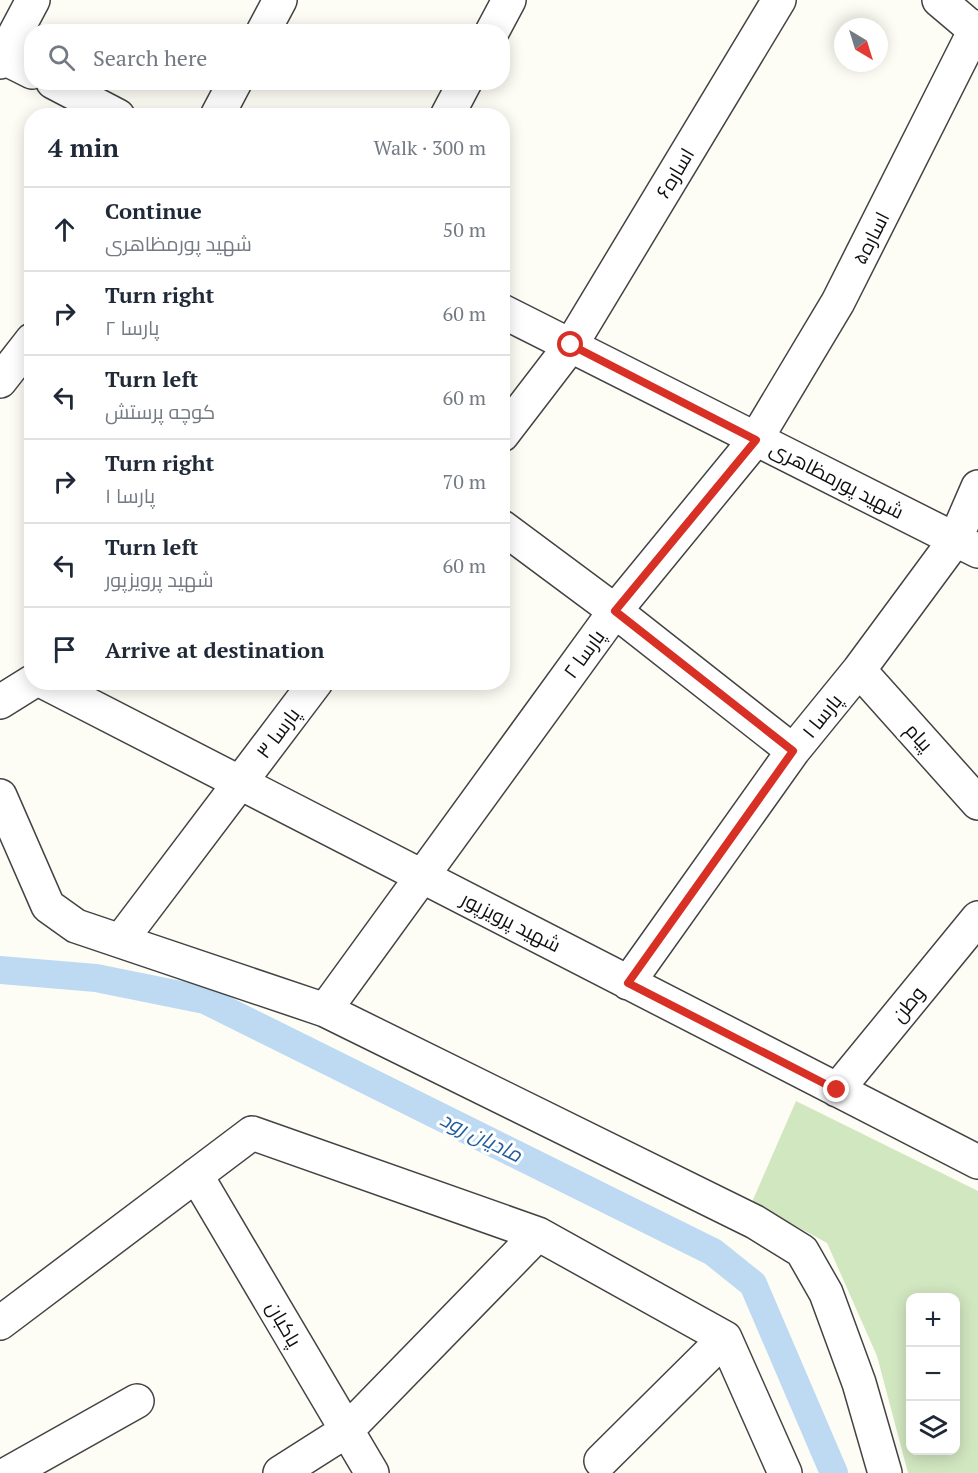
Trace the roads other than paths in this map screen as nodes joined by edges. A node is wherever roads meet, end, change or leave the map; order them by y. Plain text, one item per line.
1 (33, 0) edge
2 (280, 0) edge
3 (509, 0) edge
4 (779, 0) edge
5 (939, 0) edge
6 (267, 24) edge
7 (496, 24) edge
8 (977, 30) edge
9 (9, 62) edge
10 (68, 90) edge
11 (231, 90) edge
12 (461, 90) edge
13 (102, 108) edge
14 (221, 108) edge
15 (451, 108) edge
16 (510, 315) edge
17 (571, 345) junction
18 (24, 350) edge
19 (0, 381) edge
20 (510, 425) edge
21 (756, 440) junction
22 (978, 488) edge
23 (510, 533) edge
24 (967, 546) edge
25 (615, 611) junction
26 (859, 670) junction
27 (24, 687) edge
28 (60, 690) edge
29 (310, 690) edge
30 (0, 702) edge
31 (793, 751) junction
32 (240, 783) junction
33 (0, 796) edge
34 (978, 803) edge
35 (422, 877) junction
36 (978, 918) edge
37 (122, 940) junction
38 (628, 983) junction
39 (326, 1010) junction
40 (837, 1090) junction
41 (978, 1162) edge
42 (196, 1175) junction
43 (538, 1234) junction
44 (0, 1323) edge
45 (725, 1338) junction
46 (137, 1401) dead end
47 (346, 1431) junction
48 (601, 1461) dead end
49 (9, 1473) edge
50 (280, 1473) edge
51 (372, 1473) edge
52 (785, 1473) edge
53 (885, 1473) edge

1 - 9 street
2 - 6 street
3 - 7 street
4 - 17 street, اساره۶
5 - 8 street
8 - 21 street, اساره۵
10 - 13 street
11 - 14 street
12 - 15 street
16 - 17 street, شهید پورمظاهری
17 - 20 street
17 - 21 street, شهید پورمظاهری
18 - 19 street
21 - 24 street, شهید پورمظاهری
21 - 25 street, پارسا ۲
22 - 24 street, پارسا ۱
23 - 25 street
24 - 26 street, پارسا ۱
25 - 31 street
25 - 35 street, پارسا ۲
26 - 31 street, پارسا ۱
26 - 34 street, پیام
27 - 30 street
28 - 32 street, شهید پرویزپور
29 - 32 street, پارسا ۳
31 - 38 street, پارسا ۱
32 - 35 street, شهید پرویزپور
32 - 37 street, پارسا ۳
33 - 37 street
35 - 38 street, شهید پرویزپور
35 - 39 street, پارسا ۲
36 - 40 street, وطن
37 - 39 street
38 - 40 street, شهید پرویزپور
39 - 53 street
40 - 41 street, شهید پرویزپور
42 - 43 street
42 - 44 street
42 - 47 street, پاکبان
43 - 45 street
43 - 47 street
45 - 48 street
45 - 52 street
46 - 49 street
47 - 50 street
47 - 51 street, پاکبان

